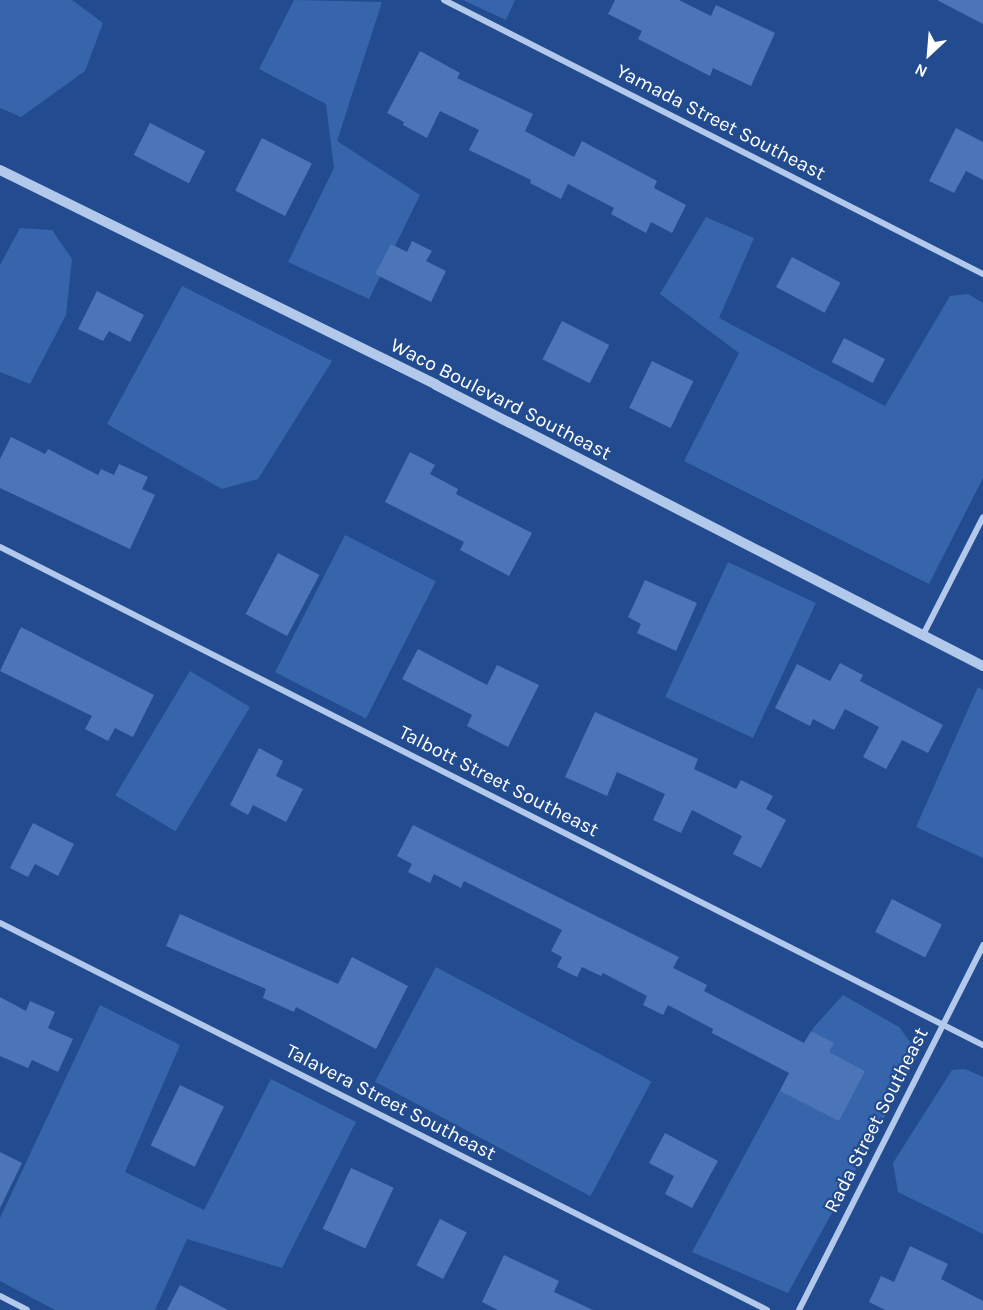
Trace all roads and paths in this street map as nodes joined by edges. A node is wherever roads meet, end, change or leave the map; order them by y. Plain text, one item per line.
1 (444, 0) edge
2 (0, 170) edge
3 (983, 273) edge
4 (983, 517) edge
5 (0, 547) edge
6 (923, 635) junction
7 (983, 666) edge
8 (0, 923) edge
9 (983, 945) edge
10 (942, 1025) junction
11 (983, 1045) edge
12 (0, 1296) edge
13 (27, 1310) edge
14 (767, 1310) edge
15 (799, 1310) edge

1 - 3 street, Yamada Street Southeast
2 - 6 street, Waco Boulevard Southeast
4 - 6 street
5 - 10 street, Talbott Street Southeast
6 - 7 street, Waco Boulevard Southeast
8 - 14 street, Talavera Street Southeast
9 - 10 street, Rada Street Southeast
10 - 11 street, Talbott Street Southeast
10 - 15 street, Rada Street Southeast
12 - 13 street

